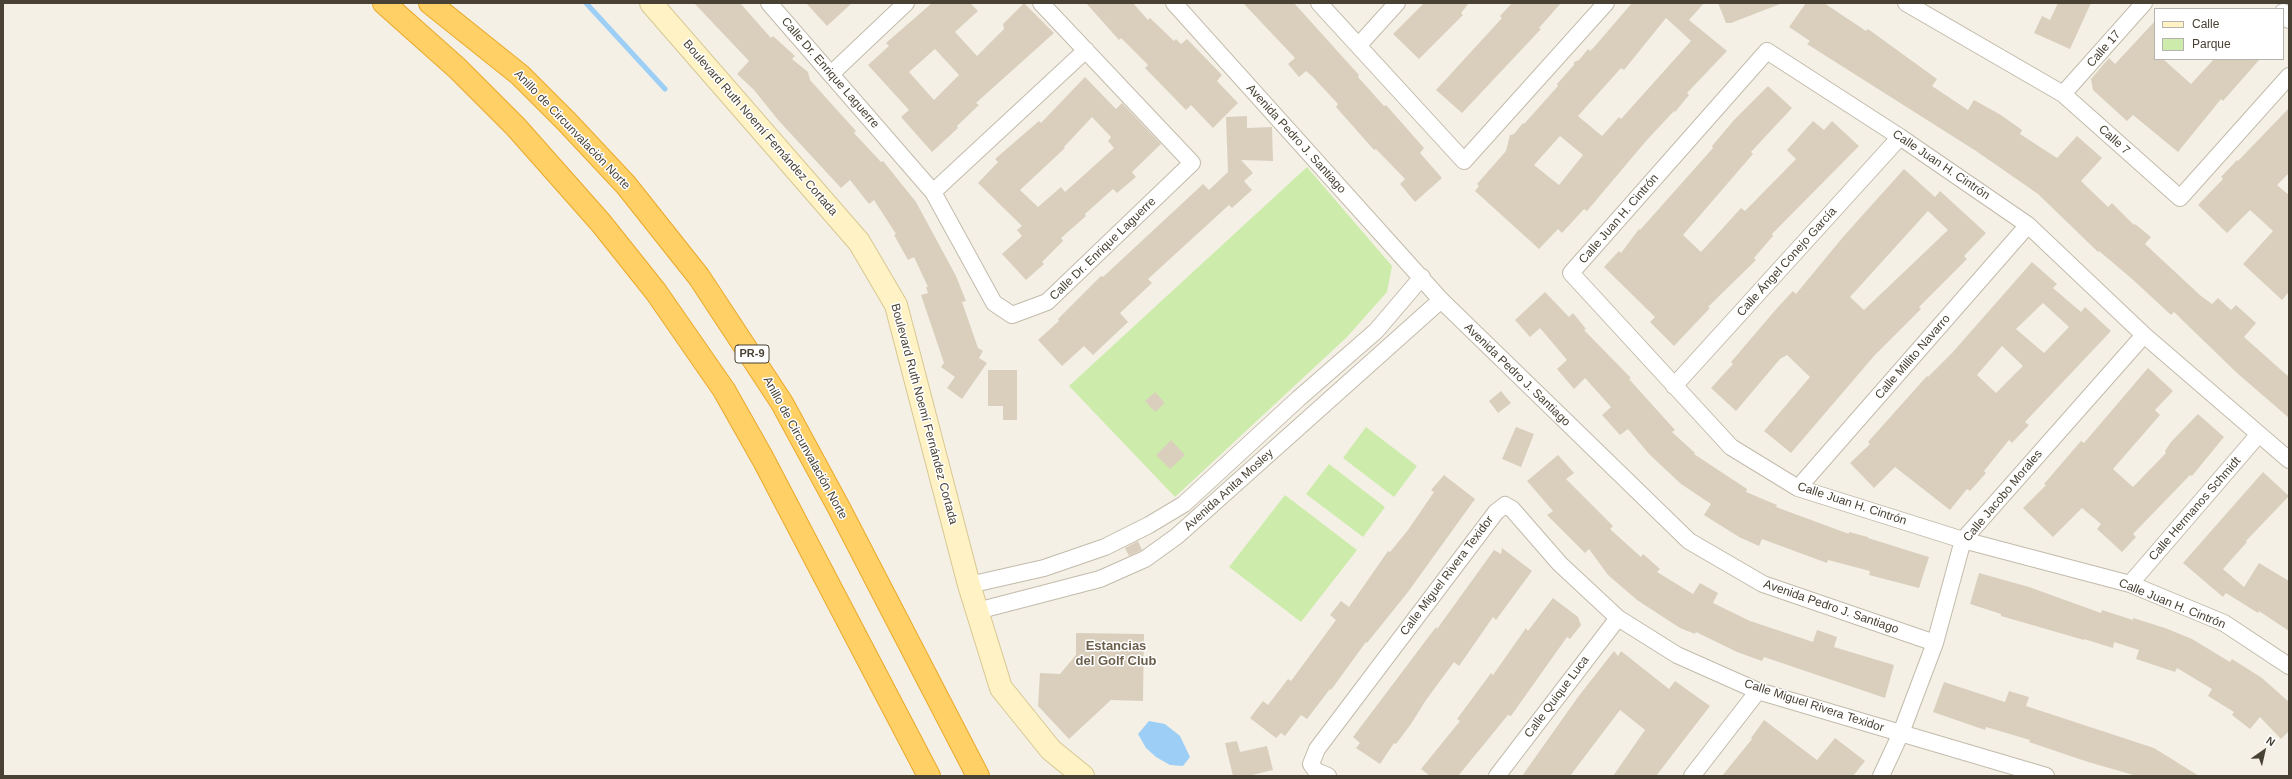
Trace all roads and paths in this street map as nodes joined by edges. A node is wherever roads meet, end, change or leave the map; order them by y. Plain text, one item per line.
1 (384, 3) edge
2 (430, 3) edge
3 (651, 3) edge
4 (769, 3) edge
5 (906, 3) edge
6 (1041, 3) edge
7 (1174, 3) edge
8 (1319, 3) edge
9 (1397, 3) edge
10 (1606, 3) edge
11 (1906, 3) edge
12 (2144, 3) edge
13 (1359, 45) junction
14 (1086, 50) junction
15 (831, 74) junction
16 (2289, 76) edge
17 (2063, 94) junction
18 (1900, 137) junction
19 (933, 192) junction
20 (2028, 225) junction
21 (1422, 277) junction
22 (1440, 300) junction
23 (2144, 335) junction
24 (1674, 386) junction
25 (2259, 434) junction
26 (2289, 460) edge
27 (1798, 488) junction
28 (1963, 540) junction
29 (2130, 584) junction
30 (969, 585) junction
31 (978, 611) junction
32 (1618, 618) junction
33 (1936, 643) junction
34 (2289, 666) edge
35 (1758, 691) junction
36 (1901, 733) junction
37 (929, 776) edge
38 (978, 776) edge
39 (1083, 776) edge
40 (1328, 776) edge
41 (1497, 776) edge
42 (1692, 776) edge
43 (1881, 776) edge
44 (2046, 776) edge

1 - 37 highway
2 - 38 highway, Anillo de Circunvalación Norte / PR-9
3 - 30 street, Boulevard Ruth Noemí Fernández Cortada
4 - 15 street, Calle Dr. Enrique Laguerre
5 - 15 street
6 - 14 street, Calle Dr. Enrique Laguerre
7 - 21 street, Avenida Pedro J. Santiago
8 - 13 street
9 - 13 street
10 - 13 street
11 - 17 street, Calle 7
12 - 17 street, Calle 17
14 - 19 street
14 - 19 street, Calle Dr. Enrique Laguerre
15 - 19 street, Calle Dr. Enrique Laguerre
16 - 17 street, Calle 7
18 - 20 street, Calle Juan H. Cintrón
18 - 24 street, Calle Ángel Conejo García
18 - 24 street, Calle Juan H. Cintrón
20 - 23 street, Calle Juan H. Cintrón
20 - 27 street, Calle Millito Navarro
21 - 22 street, Avenida Pedro J. Santiago
21 - 30 street, Avenida Anita Mosley
22 - 31 street, Avenida Anita Mosley
22 - 33 street, Avenida Pedro J. Santiago
23 - 25 street, Calle Juan H. Cintrón
23 - 28 street, Calle Jacobo Morales
24 - 27 street, Calle Juan H. Cintrón
25 - 26 street, Calle Juan H. Cintrón
25 - 29 street, Calle Hermanos Schmidt
27 - 28 street, Calle Juan H. Cintrón
28 - 29 street, Calle Juan H. Cintrón
28 - 33 street, Calle Jacobo Morales
29 - 34 street, Calle Juan H. Cintrón
30 - 31 street, Boulevard Ruth Noemí Fernández Cortada
31 - 39 street, Boulevard Ruth Noemí Fernández Cortada
32 - 35 street, Calle Miguel Rivera Texidor
32 - 40 street, Calle Miguel Rivera Texidor
32 - 41 street, Calle Quique Luca
33 - 36 street, Calle Jacobo Morales
35 - 36 street, Calle Miguel Rivera Texidor
35 - 42 street
36 - 43 street, Calle Jacobo Morales
36 - 44 street, Calle Miguel Rivera Texidor

